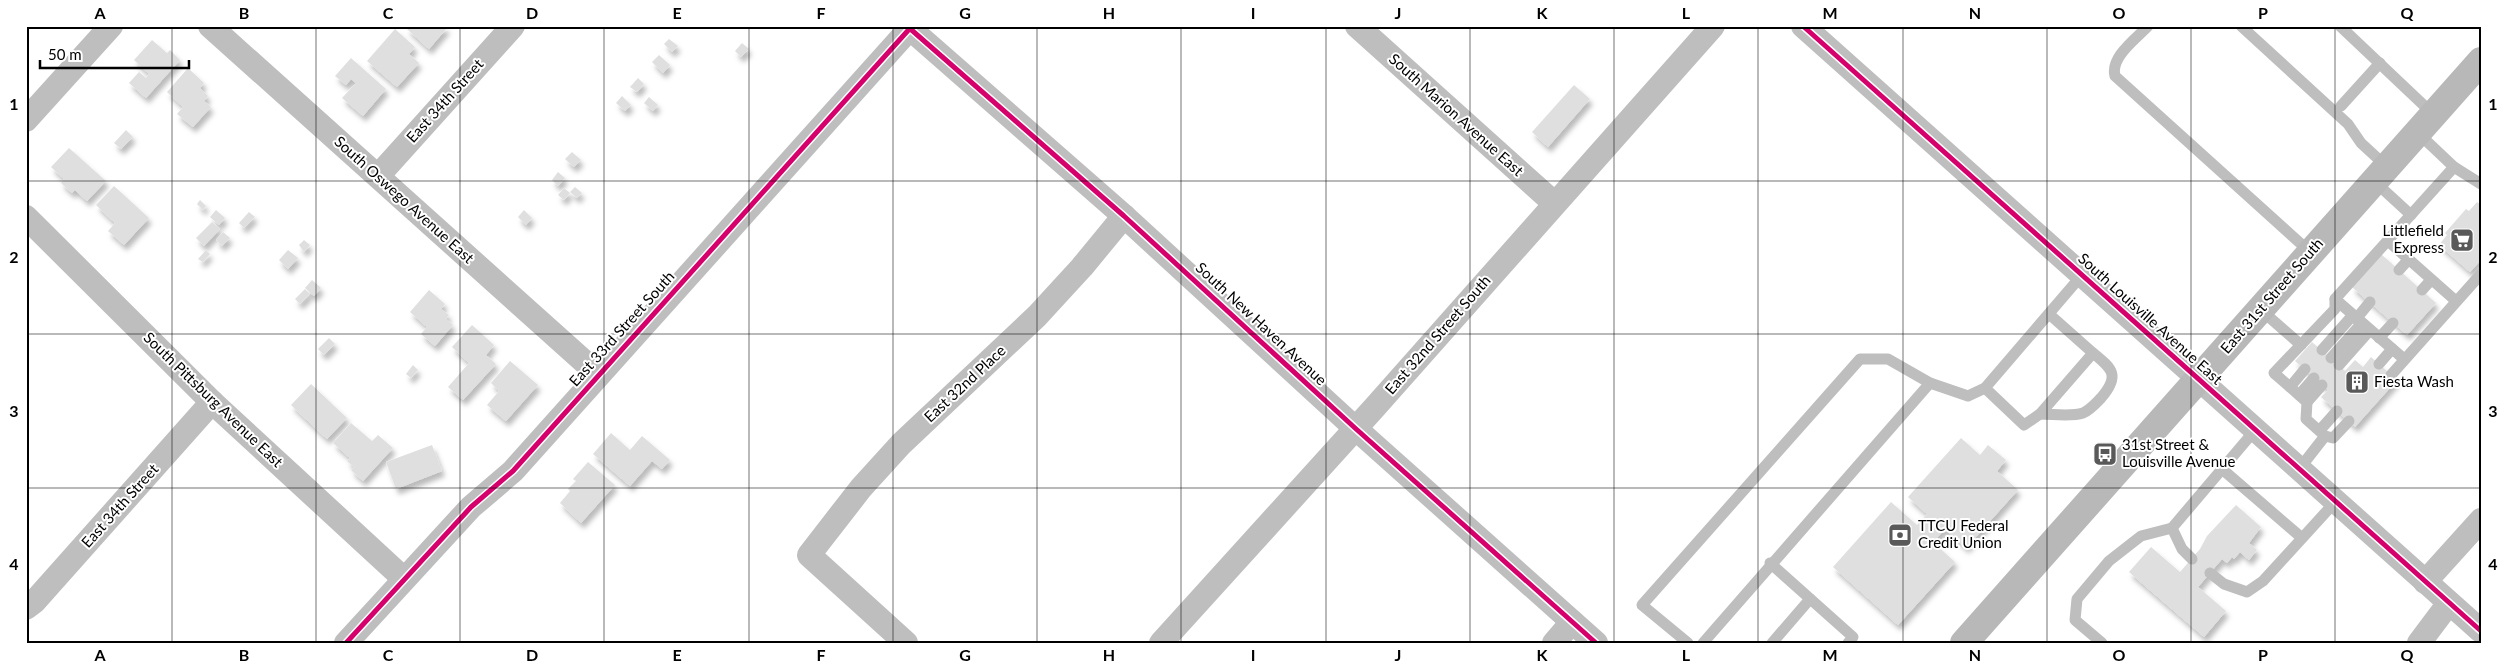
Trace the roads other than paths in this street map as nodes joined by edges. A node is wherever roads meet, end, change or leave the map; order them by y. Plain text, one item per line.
1 (111, 26) edge
2 (210, 26) edge
3 (513, 26) edge
4 (1357, 26) edge
5 (1713, 26) edge
6 (1803, 26) edge
7 (2148, 26) edge
8 (2241, 26) edge
9 (2340, 26) edge
10 (909, 27) edge
11 (2481, 61) edge
12 (2380, 63) junction
13 (2341, 106) dead end
14 (26, 120) edge
15 (2425, 123) junction
16 (2454, 167) junction
17 (2380, 174) junction
18 (378, 176) junction
19 (2481, 184) edge
20 (1554, 203) junction
21 (2411, 215) junction
22 (1124, 216) junction
23 (26, 217) edge
24 (2388, 241) junction
25 (2310, 252) junction
26 (2409, 259) junction
27 (2399, 270) dead end
28 (2481, 274) edge
29 (2082, 275) junction
30 (2431, 280) junction
31 (2422, 290) dead end
32 (2335, 299) junction
33 (2456, 301) junction
34 (2370, 302) dead end
35 (2260, 309) junction
36 (2049, 314) junction
37 (2393, 323) dead end
38 (2364, 325) junction
39 (2301, 345) junction
40 (2392, 349) junction
41 (2322, 350) dead end
42 (2093, 352) junction
43 (2404, 359) junction
44 (2335, 362) dead end
45 (2378, 364) dead end
46 (2305, 369) dead end
47 (598, 374) junction
48 (2391, 375) dead end
49 (2199, 380) junction
50 (2318, 381) dead end
51 (1930, 383) junction
52 (2290, 387) junction
53 (1985, 388) junction
54 (2303, 398) junction
55 (212, 402) junction
56 (2337, 411) dead end
57 (2040, 414) junction
58 (2349, 421) dead end
59 (1355, 428) junction
60 (2256, 430) junction
61 (2322, 433) junction
62 (2300, 468) junction
63 (2222, 469) junction
64 (2336, 501) junction
65 (2481, 520) edge
66 (2172, 528) junction
67 (2302, 538) junction
68 (2192, 559) dead end
69 (1770, 563) junction
70 (2210, 573) dead end
71 (404, 578) junction
72 (2426, 582) junction
73 (1810, 599) junction
74 (2449, 603) junction
75 (26, 608) edge
76 (1572, 622) junction
77 (2481, 631) edge
78 (346, 643) edge
79 (906, 643) edge
80 (1161, 643) edge
81 (1554, 643) edge
82 (1596, 643) edge
83 (1688, 643) edge
84 (1703, 643) edge
85 (1772, 643) edge
86 (1848, 643) edge
87 (1964, 643) edge
88 (2102, 643) edge
89 (2419, 643) edge

1 - 14 street
2 - 18 street, South Oswego Avenue East
3 - 18 street, East 34th Street
4 - 20 street, South Marion Avenue East
5 - 20 street, East 32nd Street South
6 - 29 street, South Louisville Avenue East
7 - 25 lane
8 - 17 lane
9 - 12 lane
10 - 22 street, South New Haven Avenue
10 - 47 street, East 33rd Street South
11 - 15 main road, East 31st Street South
12 - 13 lane
12 - 15 lane
15 - 16 lane
15 - 17 main road, East 31st Street South
16 - 19 lane
16 - 21 lane
17 - 21 lane
17 - 25 main road, East 31st Street South
18 - 47 street, South Oswego Avenue East
20 - 59 street, East 32nd Street South
21 - 24 lane
22 - 59 street, South New Haven Avenue
22 - 79 street, East 32nd Place
23 - 55 street, South Pittsburg Avenue East
24 - 26 lane
24 - 32 lane
25 - 35 main road, East 31st Street South
26 - 27 lane
26 - 30 lane
28 - 33 lane
29 - 36 lane
29 - 49 street, South Louisville Avenue East
30 - 31 lane
30 - 33 lane
32 - 38 lane
32 - 39 lane
33 - 43 lane
34 - 38 lane
35 - 39 lane
35 - 49 main road, East 31st Street South
36 - 42 lane
36 - 53 lane
37 - 38 lane
38 - 40 lane
38 - 41 lane
38 - 44 lane
39 - 52 lane
40 - 43 lane
40 - 45 lane
42 - 57 lane
42 - 57 lane
43 - 48 lane
46 - 52 lane
47 - 71 street, East 33rd Street South
49 - 60 street, South Louisville Avenue East
49 - 87 main road, East 31st Street South
50 - 54 lane
51 - 53 lane
51 - 69 lane
51 - 83 lane
52 - 54 lane
53 - 57 lane
54 - 61 lane
55 - 71 street, South Pittsburg Avenue East
55 - 75 street, East 34th Street
56 - 61 lane
58 - 61 lane
59 - 76 street, South New Haven Avenue
59 - 80 street, East 32nd Street South
60 - 62 street, South Louisville Avenue East
60 - 63 lane
61 - 62 lane
62 - 64 street, South Louisville Avenue East
63 - 66 lane
63 - 67 lane
64 - 67 lane
64 - 72 street, South Louisville Avenue East
65 - 72 street
66 - 68 lane
66 - 88 lane
67 - 70 lane
69 - 73 lane
69 - 84 lane
71 - 78 street, East 33rd Street South
72 - 74 street, South Louisville Avenue East
73 - 85 lane
73 - 86 lane
74 - 77 street, South Louisville Avenue East
74 - 89 street
76 - 81 street
76 - 82 street, South New Haven Avenue

